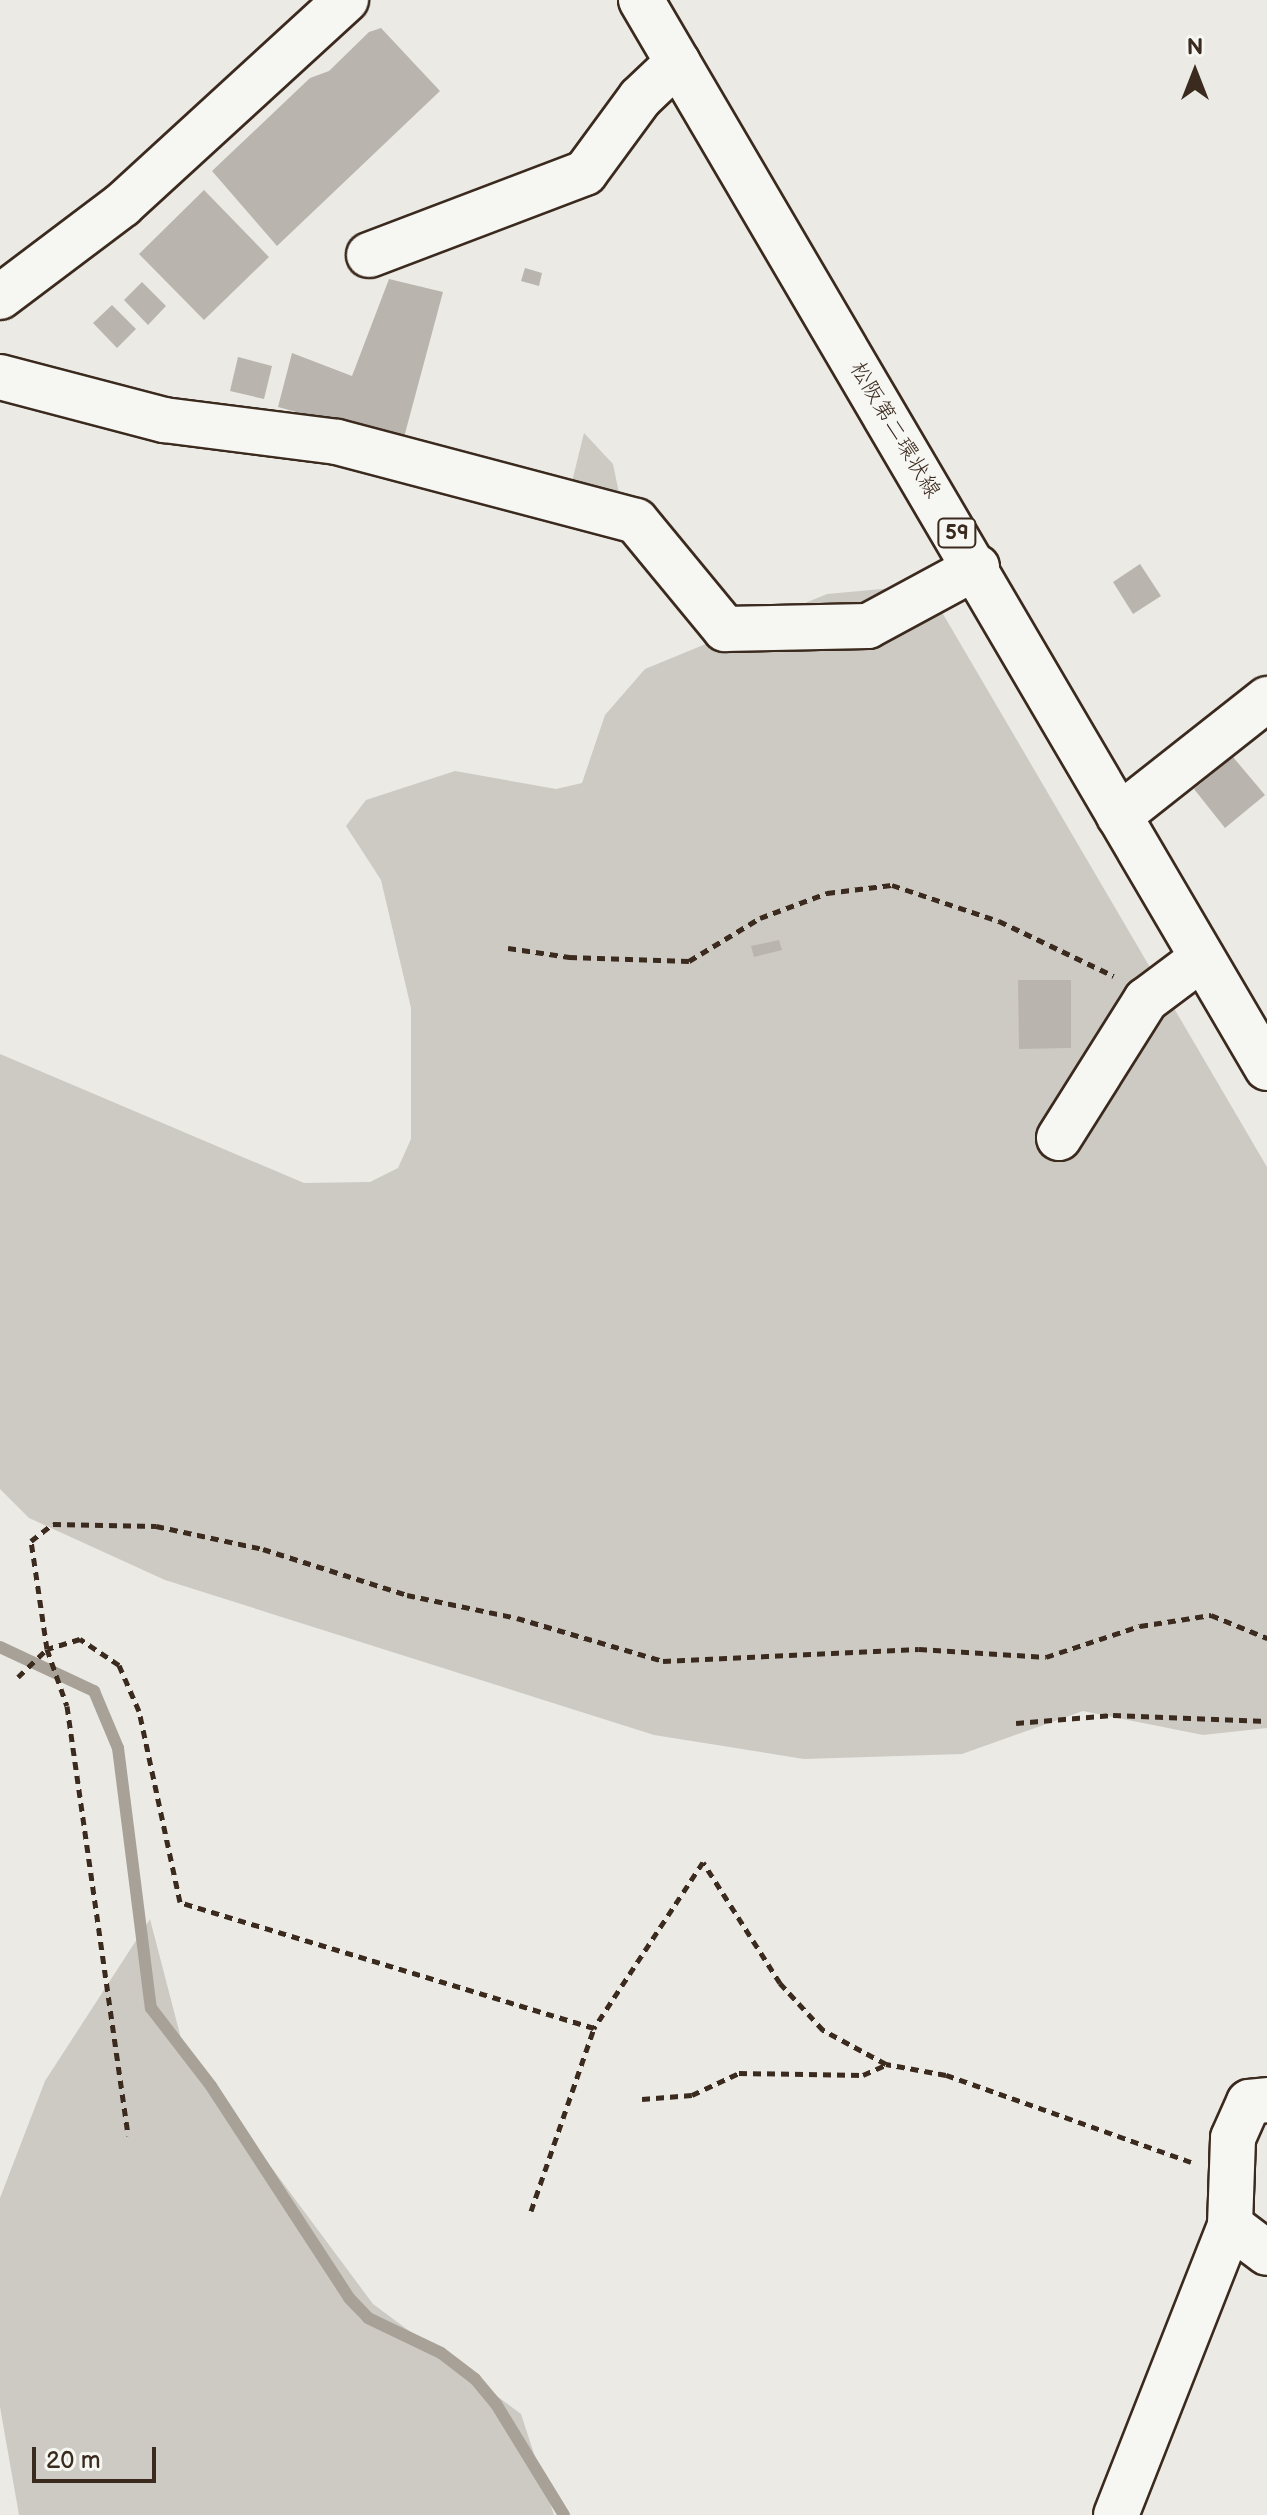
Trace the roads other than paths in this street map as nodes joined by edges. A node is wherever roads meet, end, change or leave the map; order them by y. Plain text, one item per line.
1 (346, 0) edge
2 (641, 0) edge
3 (678, 62) junction
4 (369, 255) dead end
5 (0, 297) edge
6 (0, 377) edge
7 (977, 567) junction
8 (1267, 699) edge
9 (1119, 816) junction
10 (1202, 958) junction
11 (1267, 1068) edge
12 (1059, 1138) dead end
13 (1267, 2100) edge
14 (1230, 2225) junction
15 (1267, 2253) edge
16 (1116, 2515) edge

1 - 5 street
2 - 3 street, 松阪第二環状線 / 59
3 - 4 street
3 - 7 street, 松阪第二環状線 / 59
6 - 7 street
7 - 9 street, 松阪第二環状線 / 59
8 - 9 street
9 - 10 street, 松阪第二環状線 / 59
10 - 11 street, 松阪第二環状線 / 59
10 - 12 street
13 - 14 street
14 - 15 street
14 - 16 street

